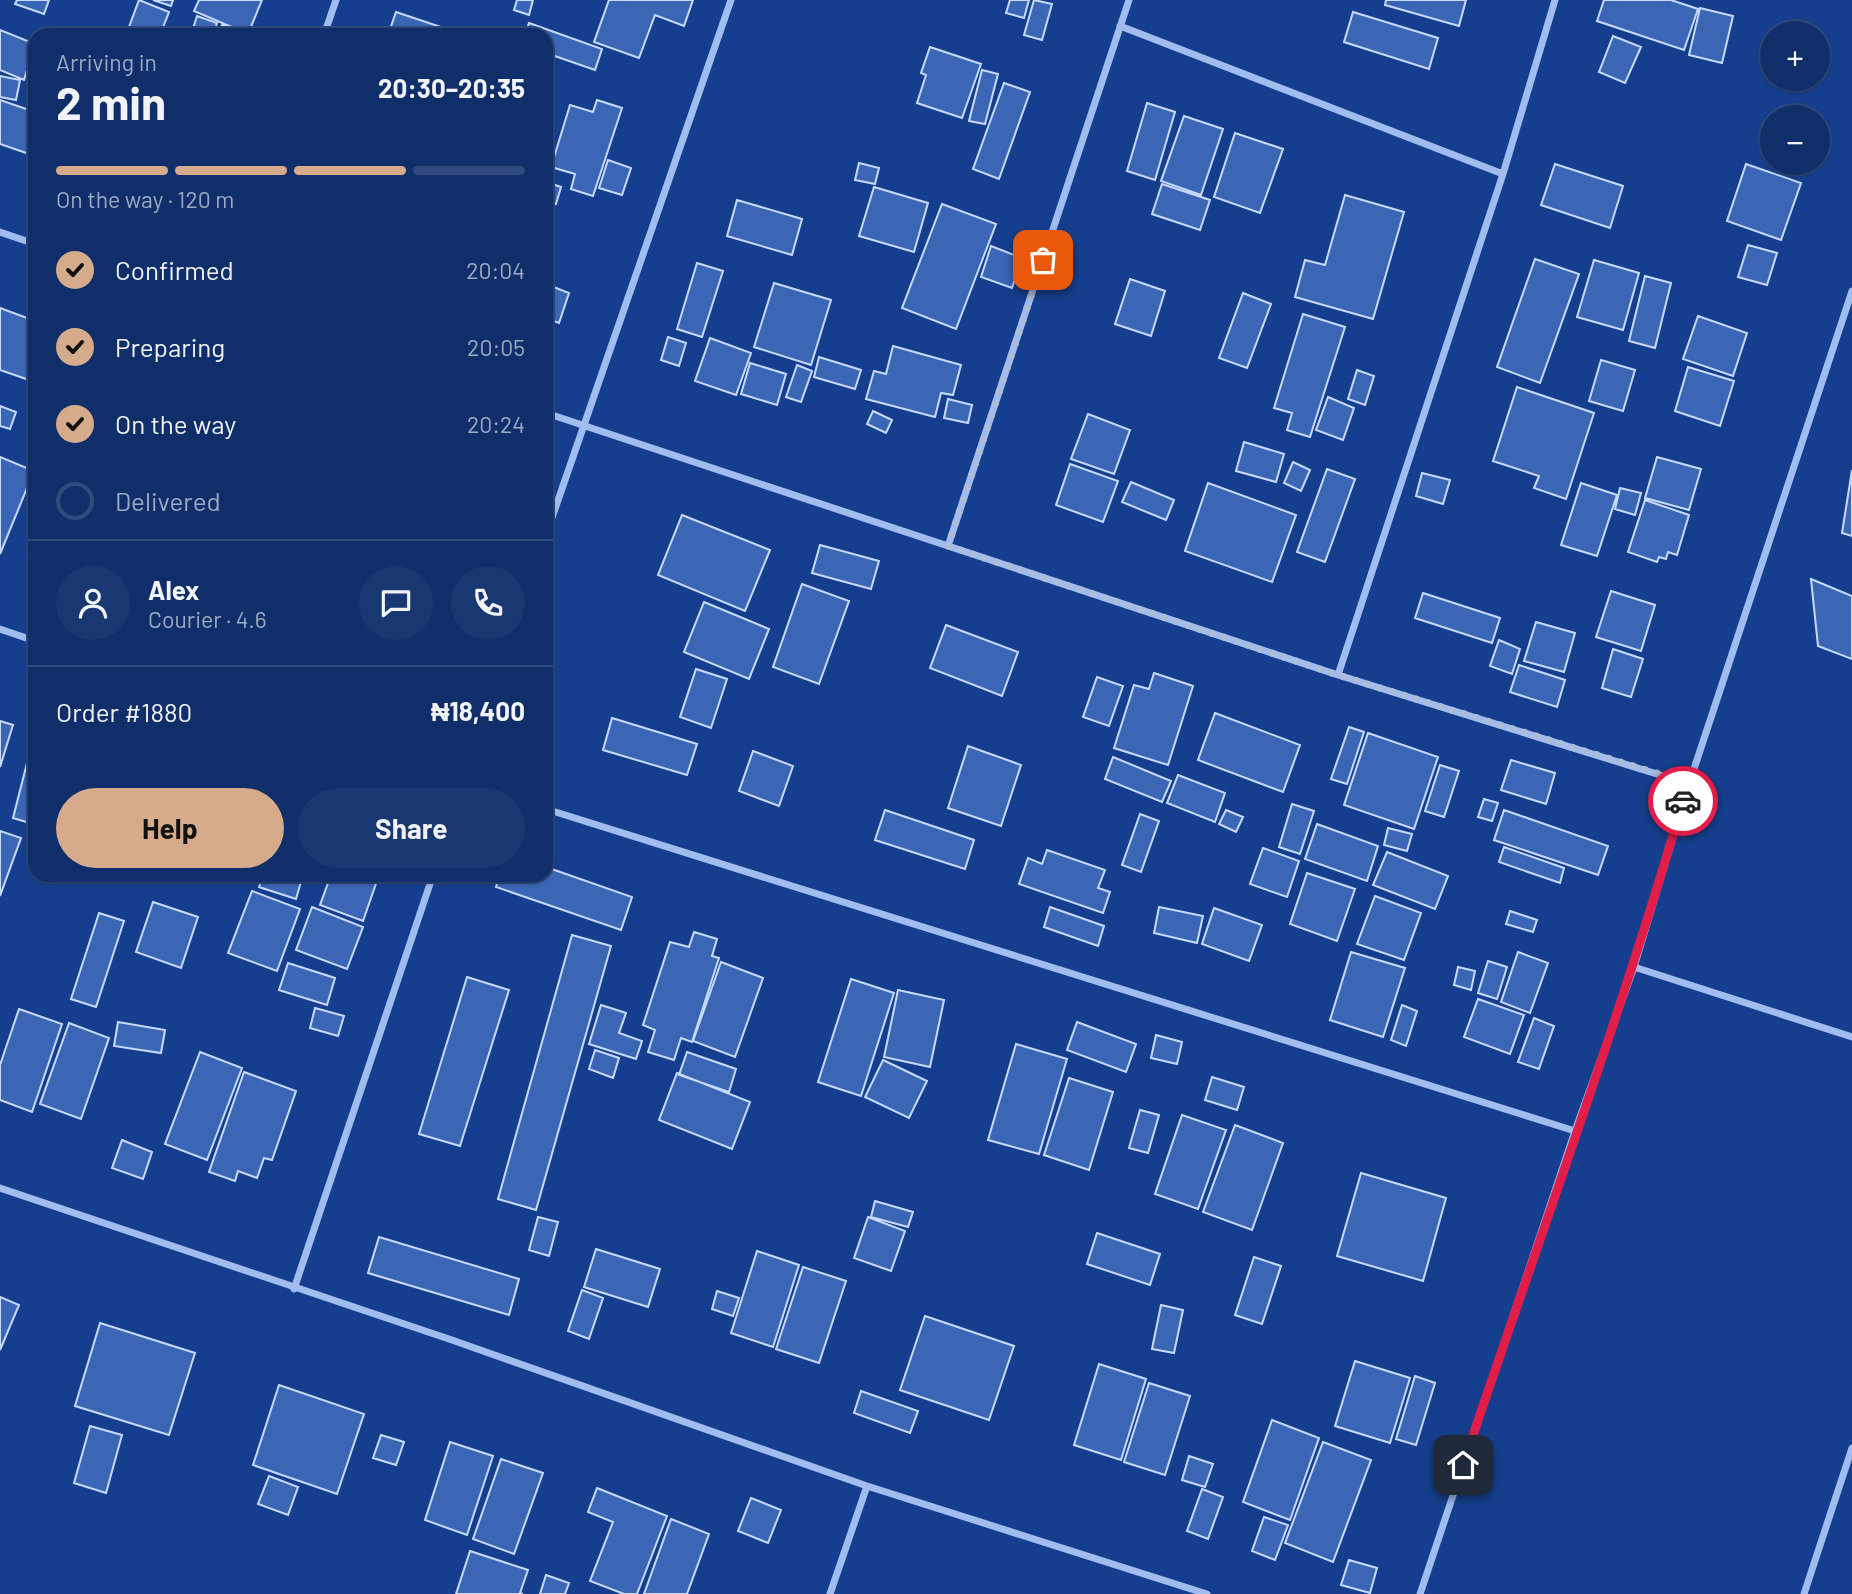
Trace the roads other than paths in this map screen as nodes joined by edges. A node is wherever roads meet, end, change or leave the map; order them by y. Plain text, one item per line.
1 (336, 0) edge
2 (731, 0) edge
3 (1129, 0) edge
4 (1555, 0) edge
5 (1120, 26) junction
6 (326, 28) edge
7 (1503, 174) junction
8 (0, 232) edge
9 (28, 241) edge
10 (1852, 291) edge
11 (553, 415) edge
12 (582, 425) junction
13 (553, 514) edge
14 (948, 546) junction
15 (0, 629) edge
16 (28, 639) edge
17 (1338, 675) junction
18 (1689, 783) junction
19 (553, 811) edge
20 (431, 882) edge
21 (1634, 967) junction
22 (1852, 1037) edge
23 (1575, 1131) junction
24 (0, 1188) edge
25 (294, 1289) junction
26 (1852, 1448) edge
27 (867, 1486) junction
28 (830, 1594) edge
29 (1207, 1594) edge
30 (1420, 1594) edge
31 (1804, 1594) edge

1 - 6 street
2 - 12 street
3 - 5 street
4 - 7 street
5 - 7 street
5 - 14 street
7 - 17 street
8 - 9 street
10 - 18 street
11 - 12 street
12 - 13 street
12 - 14 street
14 - 17 street
15 - 16 street
17 - 18 street
18 - 21 street
19 - 23 street
20 - 25 street
21 - 22 street
21 - 23 street
23 - 30 street
24 - 25 street
25 - 27 street
26 - 31 street
27 - 28 street
27 - 29 street

